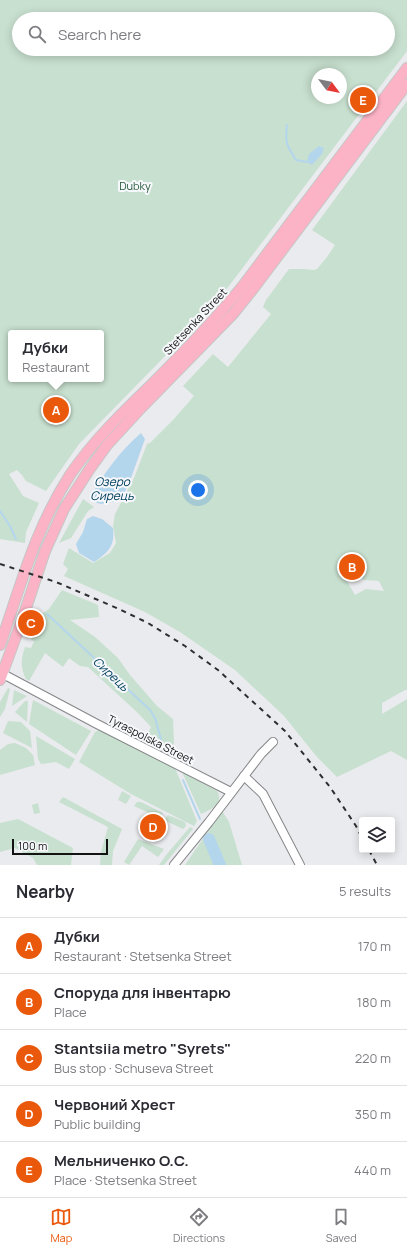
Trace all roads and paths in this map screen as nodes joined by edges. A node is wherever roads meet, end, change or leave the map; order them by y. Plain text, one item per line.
1 (407, 68) edge
2 (407, 84) edge
3 (0, 645) edge
4 (1, 677) edge
5 (273, 742) dead end
6 (244, 776) junction
7 (231, 792) junction
8 (174, 865) edge
9 (300, 865) edge

1 - 3 main road, Stetsenka Street
2 - 4 main road, Stetsenka Street
4 - 7 street, Tyraspolska Street
5 - 6 street
6 - 7 street
6 - 9 street
7 - 8 street

